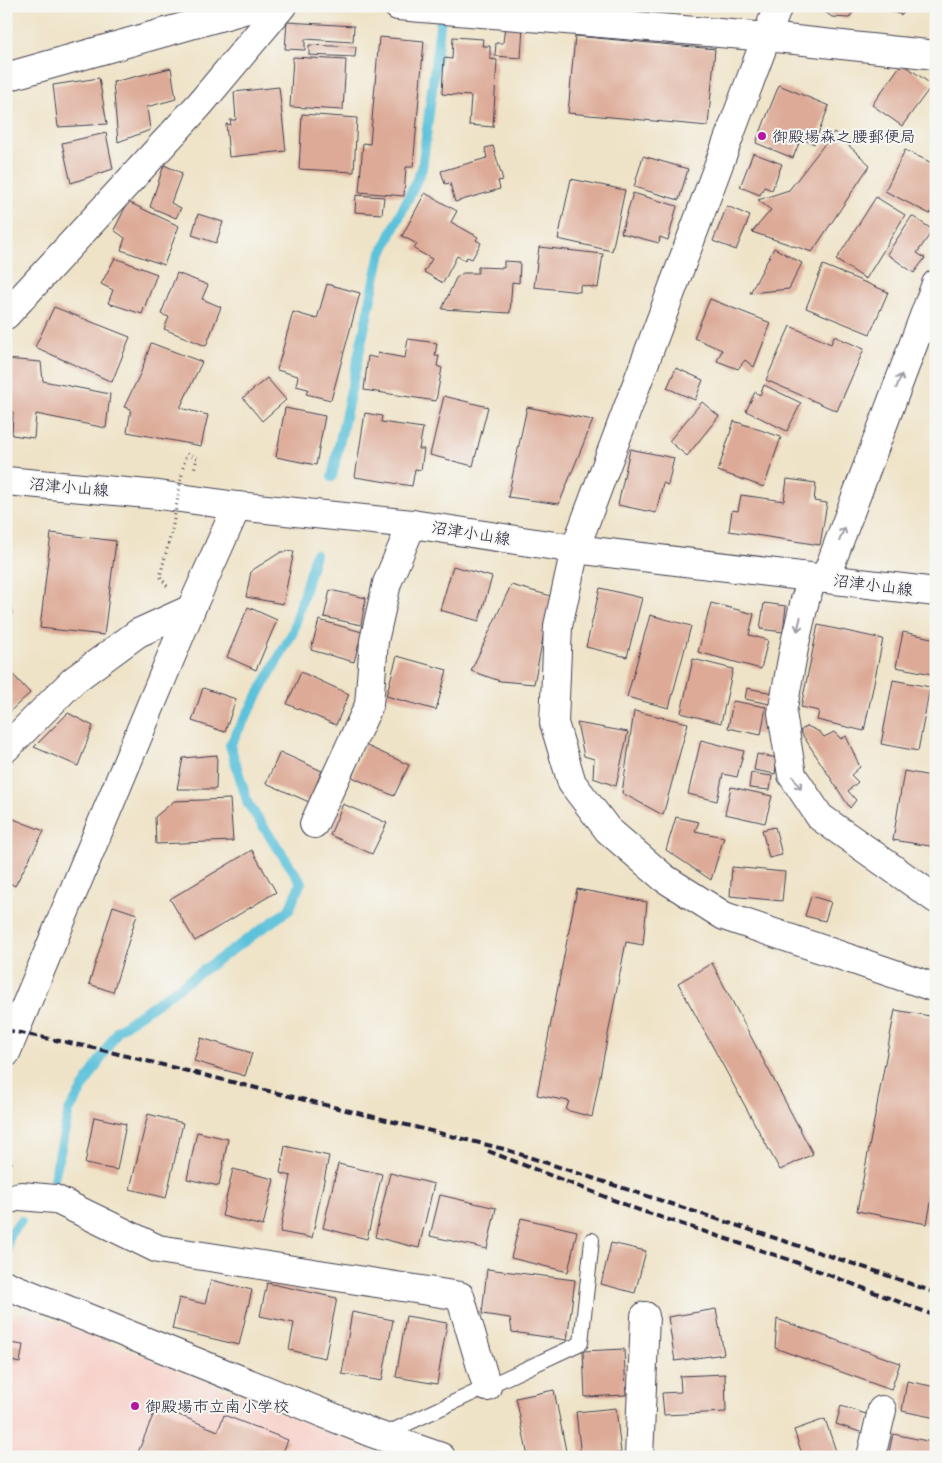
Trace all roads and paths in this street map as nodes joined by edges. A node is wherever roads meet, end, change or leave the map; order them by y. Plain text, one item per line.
1 (258, 6) edge
2 (282, 6) edge
3 (398, 6) edge
4 (778, 6) edge
5 (767, 37) junction
6 (936, 55) edge
7 (6, 77) edge
8 (936, 284) edge
9 (6, 315) edge
10 (193, 475) dead end
11 (6, 481) edge
12 (237, 506) junction
13 (412, 524) junction
14 (575, 549) junction
15 (160, 576) dead end
16 (819, 579) junction
17 (936, 592) edge
18 (191, 609) junction
19 (6, 748) edge
20 (314, 824) dead end
21 (936, 899) edge
22 (936, 988) edge
23 (6, 1053) edge
24 (6, 1200) edge
25 (592, 1240) dead end
26 (16, 1289) edge
27 (645, 1316) dead end
28 (487, 1387) junction
29 (882, 1410) dead end
30 (382, 1436) junction
31 (440, 1457) edge
32 (639, 1457) edge
33 (871, 1457) edge

1 - 7 street
2 - 9 street
3 - 5 street
4 - 5 street
5 - 6 street
5 - 14 street
16 -> 8 street
10 - 15 path, bridge
11 - 12 street, 沼津小山線
12 - 13 street, 沼津小山線
12 - 18 street
13 - 14 street, 沼津小山線
13 - 20 street
14 - 16 street, 沼津小山線
14 - 22 street
16 - 17 street, 沼津小山線
16 -> 21 street
18 - 19 street
18 - 23 street
24 - 28 street
25 - 28 lane
26 - 30 street
27 - 32 street
28 - 30 lane
29 - 33 street
30 - 31 street

